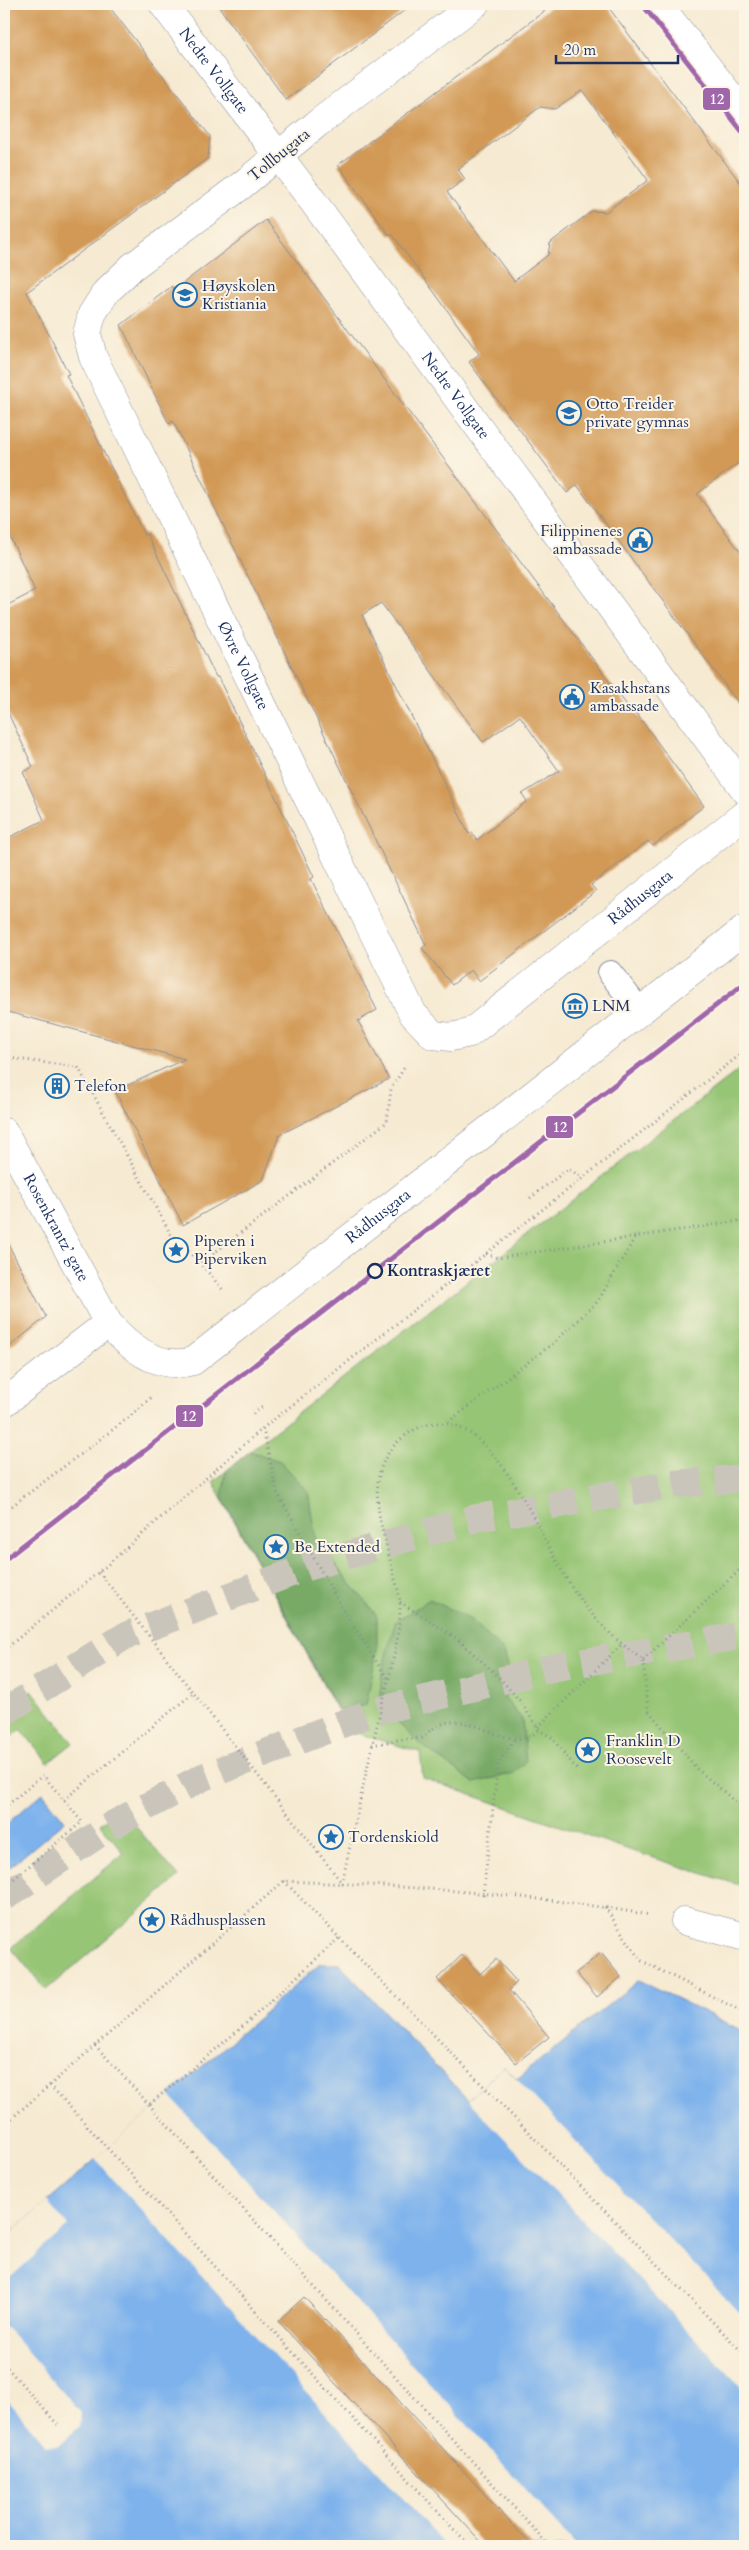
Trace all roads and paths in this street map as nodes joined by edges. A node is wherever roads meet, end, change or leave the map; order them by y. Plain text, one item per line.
1 (163, 4) edge
2 (474, 4) edge
3 (658, 4) edge
4 (745, 115) edge
5 (278, 156) junction
6 (92, 314) joint
7 (745, 790) edge
8 (745, 814) edge
9 (745, 929) edge
10 (610, 973) dead end
11 (640, 1011) junction
12 (414, 1014) joint
13 (745, 1051) edge
14 (9, 1058) dead end
15 (404, 1068) dead end
16 (4, 1132) edge
17 (582, 1177) junction
18 (530, 1198) dead end
19 (745, 1220) edge
20 (636, 1236) junction
21 (485, 1253) junction
22 (201, 1264) junction
23 (223, 1290) dead end
24 (108, 1323) junction
25 (4, 1403) edge
26 (264, 1406) dead end
27 (136, 1411) dead end
28 (253, 1414) dead end
29 (447, 1422) junction
30 (263, 1428) junction
31 (4, 1512) edge
32 (745, 1565) edge
33 (99, 1572) junction
34 (400, 1602) junction
35 (621, 1645) junction
36 (4, 1650) edge
37 (643, 1660) junction
38 (388, 1679) junction
39 (193, 1693) junction
40 (539, 1728) junction
41 (514, 1740) junction
42 (372, 1745) junction
43 (578, 1772) dead end
44 (64, 1800) junction
45 (4, 1808) edge
46 (745, 1810) edge
47 (284, 1881) junction
48 (342, 1883) junction
49 (4, 1887) edge
50 (483, 1895) junction
51 (604, 1907) junction
52 (685, 1920) joint
53 (745, 1937) edge
54 (340, 1938) junction
55 (745, 2013) edge
56 (95, 2045) junction
57 (50, 2085) junction
58 (150, 2104) junction
59 (4, 2125) edge
60 (745, 2355) edge
61 (4, 2364) edge
62 (58, 2425) dead end
63 (469, 2546) edge
64 (549, 2546) edge

1 - 5 street, Nedre Vollgate
2 - 5 street, Tollbugata
3 - 4 street
5 - 6 street, Tollbugata
5 - 7 street, Nedre Vollgate
6 - 12 street, Øvre Vollgate
8 - 12 street, Rådhusgata
9 - 11 street, Rådhusgata
10 - 11 lane
11 - 24 street, Rådhusgata
13 - 17 path
14 - 22 path
15 - 22 path
16 - 24 street, Rosenkrantz’ gate
17 - 18 path
17 - 21 path
19 - 20 path
20 - 21 path
20 - 29 path
21 - 30 path
22 - 23 path
24 - 25 street
26 - 28 path
27 - 31 path
29 - 34 path
29 - 35 path
30 - 33 path
30 - 38 path
32 - 37 path
33 - 36 path
33 - 39 path
34 - 38 path
34 - 40 path
35 - 37 path
35 - 40 path
37 - 46 path
38 - 42 path
39 - 44 path
39 - 48 path
40 - 41 path
40 - 43 path
41 - 42 path
41 - 50 path
42 - 48 path
44 - 45 path
44 - 49 path
47 - 48 path
47 - 54 path
47 - 56 path
48 - 50 path
50 - 51 path
51 - 52 path
51 - 55 path
52 - 53 street
54 - 58 path
54 - 60 path
56 - 57 path
56 - 58 path
57 - 59 path
57 - 63 path
58 - 64 path
61 - 62 path

